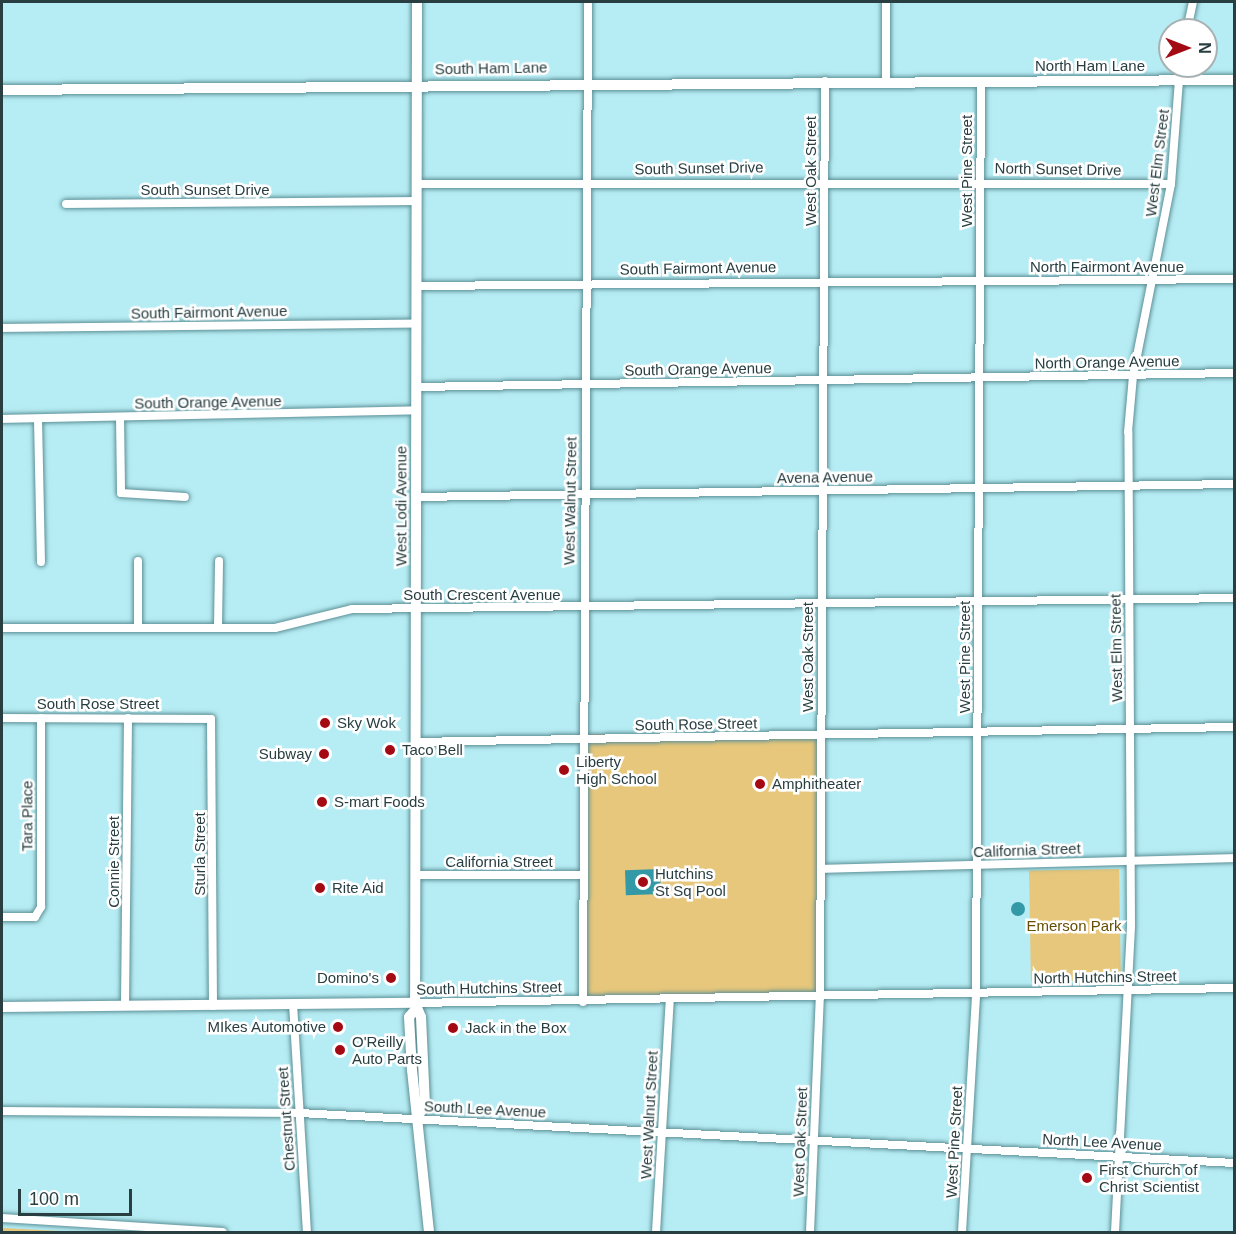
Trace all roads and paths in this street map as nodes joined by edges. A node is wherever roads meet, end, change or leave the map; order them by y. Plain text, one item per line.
1 (417, 2) edge
2 (588, 2) edge
3 (886, 2) edge
4 (1193, 2) edge
5 (1190, 18) edge
6 (1179, 78) edge
7 (1234, 80) edge
8 (587, 81) junction
9 (825, 81) junction
10 (886, 81) junction
11 (981, 81) junction
12 (1179, 81) junction
13 (418, 84) junction
14 (2, 90) edge
15 (824, 180) junction
16 (981, 182) junction
17 (586, 183) junction
18 (416, 184) junction
19 (1171, 184) junction
20 (416, 201) junction
21 (66, 204) dead end
22 (1234, 279) edge
23 (824, 280) junction
24 (1152, 280) junction
25 (981, 281) junction
26 (587, 284) junction
27 (417, 286) junction
28 (416, 324) junction
29 (2, 328) edge
30 (1234, 373) edge
31 (1133, 376) junction
32 (980, 377) junction
33 (824, 380) junction
34 (586, 385) junction
35 (416, 387) junction
36 (416, 410) junction
37 (120, 417) junction
38 (2, 419) edge
39 (38, 419) junction
40 (1234, 484) edge
41 (980, 486) junction
42 (1128, 486) junction
43 (823, 491) junction
44 (584, 495) junction
45 (185, 497) dead end
46 (416, 497) junction
47 (138, 561) dead end
48 (219, 561) dead end
49 (41, 562) dead end
50 (1234, 598) edge
51 (979, 599) junction
52 (1129, 599) junction
53 (822, 602) junction
54 (582, 608) junction
55 (416, 609) junction
56 (218, 627) junction
57 (2, 628) edge
58 (138, 628) junction
59 (2, 718) edge
60 (41, 718) junction
61 (128, 718) junction
62 (195, 718) joint
63 (1234, 727) edge
64 (1131, 728) junction
65 (979, 731) junction
66 (821, 734) junction
67 (583, 740) junction
68 (415, 742) junction
69 (1234, 858) edge
70 (1130, 860) junction
71 (977, 866) junction
72 (821, 869) junction
73 (415, 875) junction
74 (583, 875) junction
75 (2, 917) edge
76 (1234, 988) edge
77 (1129, 991) junction
78 (976, 994) junction
79 (820, 996) junction
80 (670, 998) junction
81 (583, 1002) junction
82 (293, 1004) junction
83 (125, 1006) junction
84 (213, 1006) junction
85 (2, 1007) edge
86 (415, 1007) junction
87 (2, 1111) edge
88 (299, 1113) junction
89 (420, 1116) junction
90 (662, 1132) junction
91 (814, 1140) junction
92 (967, 1148) junction
93 (1119, 1156) junction
94 (1234, 1162) edge
95 (2, 1218) edge
96 (223, 1233) edge
97 (307, 1233) edge
98 (429, 1233) edge
99 (656, 1233) edge
100 (810, 1233) edge
101 (962, 1233) edge
102 (1115, 1233) edge

1 - 13 main road, West Lodi Avenue
2 - 8 street, West Walnut Street
3 - 10 street
4 - 5 street
6 - 12 street, West Elm Street
7 - 12 main road, North Ham Lane
8 - 9 main road, South Ham Lane
8 - 13 main road, South Ham Lane
8 - 17 street, West Walnut Street
9 - 10 main road, South Ham Lane
9 - 15 street, West Oak Street
10 - 11 main road, South Ham Lane
11 - 12 main road, North Ham Lane
11 - 16 street, West Pine Street
12 - 19 street, West Elm Street
13 - 14 main road, South Ham Lane
13 - 18 main road, West Lodi Avenue
15 - 16 street, South Sunset Drive
15 - 17 street, South Sunset Drive
15 - 23 street, West Oak Street
16 - 19 street, North Sunset Drive
16 - 25 street, West Pine Street
17 - 18 street, South Sunset Drive
17 - 26 street, West Walnut Street
18 - 20 main road, West Lodi Avenue
19 - 24 street, West Elm Street
20 - 21 street, South Sunset Drive
20 - 27 main road, West Lodi Avenue
22 - 24 street, North Fairmont Avenue
23 - 25 street, South Fairmont Avenue
23 - 26 street, South Fairmont Avenue
23 - 33 street, West Oak Street
24 - 25 street, North Fairmont Avenue
24 - 31 street, West Elm Street
25 - 32 street, West Pine Street
26 - 27 street, South Fairmont Avenue
26 - 34 street, West Walnut Street
27 - 28 main road, West Lodi Avenue
28 - 29 street, South Fairmont Avenue
28 - 35 main road, West Lodi Avenue
30 - 31 street, North Orange Avenue
31 - 32 street, North Orange Avenue
31 - 42 street, West Elm Street
32 - 33 street, South Orange Avenue
32 - 41 street, West Pine Street
33 - 34 street, South Orange Avenue
33 - 43 street, West Oak Street
34 - 35 street, South Orange Avenue
34 - 44 street, West Walnut Street
35 - 36 main road, West Lodi Avenue
36 - 37 street, South Orange Avenue
36 - 46 main road, West Lodi Avenue
37 - 39 street, South Orange Avenue
37 - 45 street
38 - 39 street, South Orange Avenue
39 - 49 street
40 - 42 street, Avena Avenue
41 - 42 street, Avena Avenue
41 - 43 street, Avena Avenue
41 - 51 street, West Pine Street
42 - 52 street, West Elm Street
43 - 44 street, Avena Avenue
43 - 53 street, West Oak Street
44 - 46 street, Avena Avenue
44 - 54 street, West Walnut Street
46 - 55 main road, West Lodi Avenue
47 - 58 street
48 - 56 street
50 - 52 street, South Crescent Avenue
51 - 52 street, South Crescent Avenue
51 - 53 street, South Crescent Avenue
51 - 65 street, West Pine Street
52 - 64 street, West Elm Street
53 - 54 street, South Crescent Avenue
53 - 66 street, West Oak Street
54 - 55 street, South Crescent Avenue
54 - 67 street, West Walnut Street
55 - 56 street, South Crescent Avenue
55 - 68 main road, West Lodi Avenue
56 - 58 street, South Crescent Avenue
57 - 58 street, South Crescent Avenue
59 - 60 street, South Rose Street
60 - 61 street, South Rose Street
60 - 75 street, Tara Place
61 - 62 street, South Rose Street
61 - 83 street, Connie Street
62 - 84 street, Sturla Street
63 - 64 street, South Rose Street
64 - 65 street, South Rose Street
64 - 70 street, West Elm Street
65 - 66 street, South Rose Street
65 - 71 street, West Pine Street
66 - 67 street, South Rose Street
66 - 72 street, West Oak Street
67 - 68 street, South Rose Street
67 - 74 street, West Walnut Street
68 - 73 main road, West Lodi Avenue
69 - 70 street, California Street
70 - 71 street, California Street
70 - 77 street, West Elm Street
71 - 72 street, California Street
71 - 78 street, West Pine Street
72 - 79 street, West Oak Street
73 - 74 street, California Street
73 - 86 main road, West Lodi Avenue
74 - 81 street, West Walnut Street
76 - 77 street, North Hutchins Street
77 - 78 street, North Hutchins Street
77 - 93 street, West Elm Street
78 - 79 street, South Hutchins Street
78 - 92 street, West Pine Street
79 - 80 street, South Hutchins Street
79 - 91 street, West Oak Street
80 - 81 street, South Hutchins Street
80 - 90 street, West Walnut Street
81 - 86 street, South Hutchins Street
82 - 84 main road, South Hutchins Street
82 - 86 main road, South Hutchins Street
82 - 88 street, Chestnut Street
83 - 84 main road, South Hutchins Street
83 - 85 main road, South Hutchins Street
86 - 89 main road, West Lodi Avenue
87 - 88 street, South Lee Avenue
88 - 89 street, South Lee Avenue
88 - 97 street, Chestnut Street
89 - 90 street, South Lee Avenue
89 - 98 main road, West Lodi Avenue
90 - 91 street, South Lee Avenue
90 - 99 street, West Walnut Street
91 - 92 street, South Lee Avenue
91 - 100 street, West Oak Street
92 - 93 street, North Lee Avenue
92 - 101 street, West Pine Street
93 - 94 street, North Lee Avenue
93 - 102 street, West Elm Street
95 - 96 street

